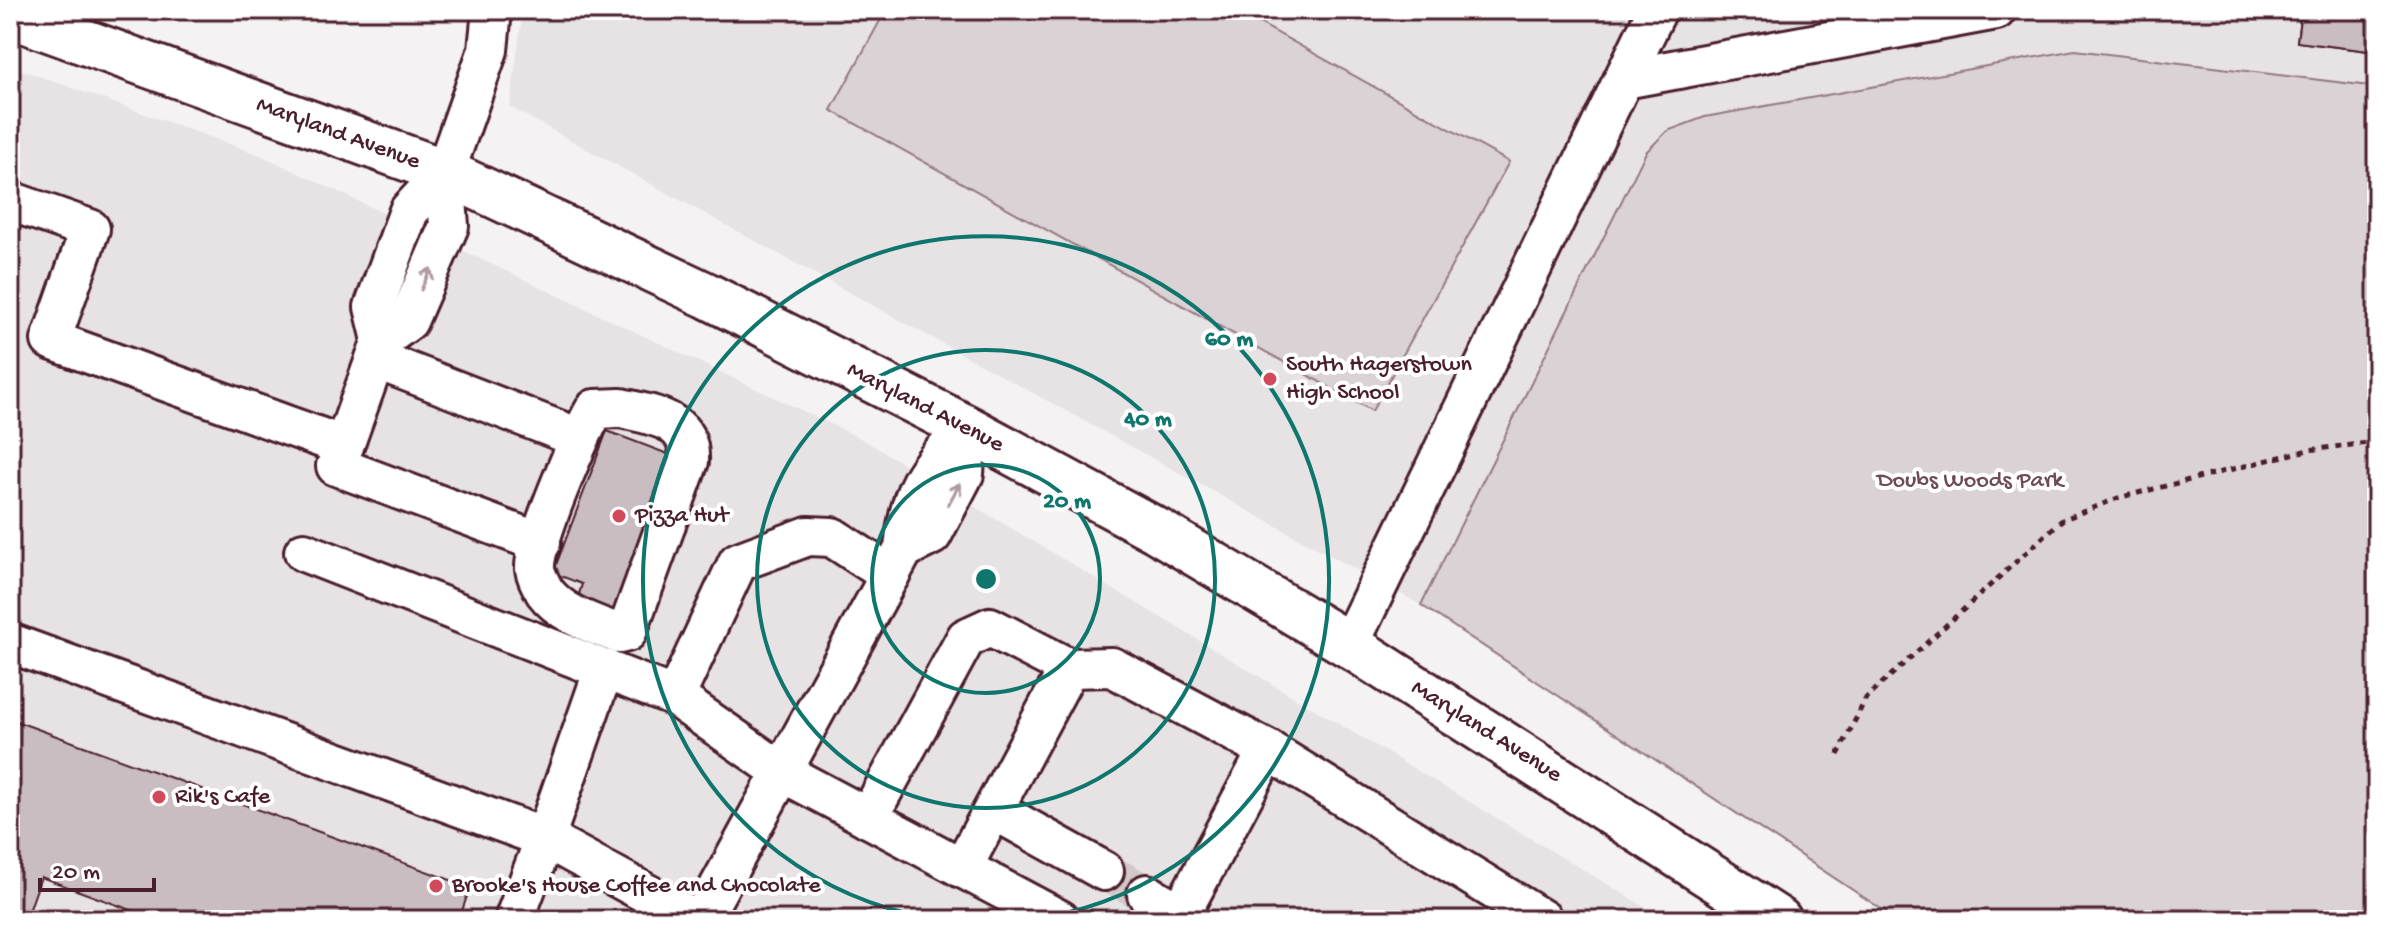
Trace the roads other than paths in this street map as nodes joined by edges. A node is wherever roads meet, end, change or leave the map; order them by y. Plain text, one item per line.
1 (492, 10) edge
2 (1657, 10) edge
3 (1996, 10) edge
4 (10, 15) edge
5 (1624, 79) junction
6 (445, 172) junction
7 (10, 201) edge
8 (378, 349) junction
9 (967, 428) junction
10 (579, 438) junction
11 (336, 466) dead end
12 (304, 552) dead end
13 (538, 557) junction
14 (897, 562) junction
15 (515, 634) junction
16 (10, 643) edge
17 (1349, 645) junction
18 (1069, 668) junction
19 (604, 669) junction
20 (675, 697) junction
21 (1268, 750) junction
22 (782, 772) junction
23 (994, 810) junction
24 (868, 818) junction
25 (545, 838) junction
26 (962, 868) junction
27 (1104, 871) tunnel mouth
28 (1147, 894) tunnel mouth
29 (1179, 916) edge
30 (514, 920) edge
31 (698, 920) edge
32 (1060, 920) edge
33 (1543, 920) edge
34 (1779, 920) edge

1 - 6 street
2 - 5 street
3 - 5 street
4 - 6 main road, Maryland Avenue
5 - 17 street
6 - 8 street
6 - 9 main road, Maryland Avenue
7 - 8 street
8 - 10 street
9 - 14 street
9 - 17 main road, Maryland Avenue
10 - 13 street
10 - 13 street
11 - 13 street
12 - 15 street
13 - 15 street
14 - 20 street
14 - 22 street
15 - 19 street
16 - 25 street
17 - 34 main road, Maryland Avenue
18 - 21 street
18 - 23 street
18 - 24 street
19 - 20 street
19 - 25 street
20 - 22 street
21 - 29 street
21 - 33 street
22 - 24 street
22 - 31 street
23 - 26 street
23 - 27 street
24 - 26 street
25 - 30 street
25 - 31 street
26 - 32 street
28 - 29 street

